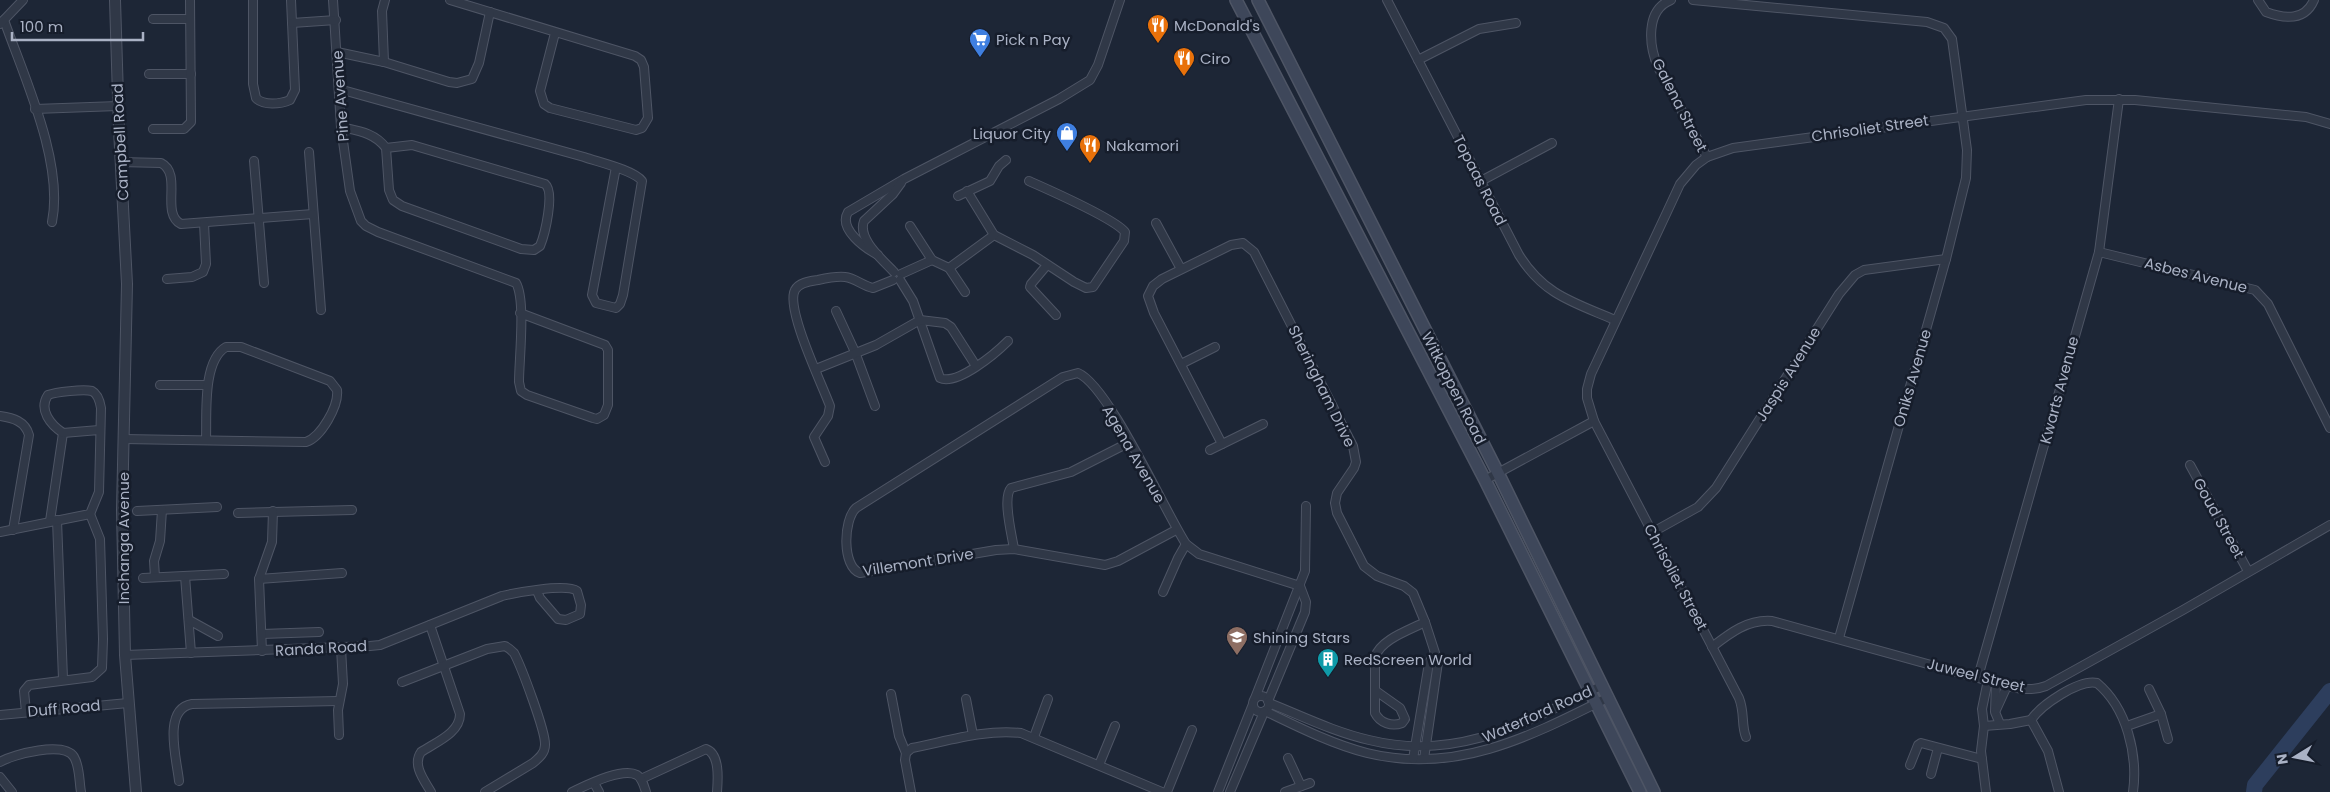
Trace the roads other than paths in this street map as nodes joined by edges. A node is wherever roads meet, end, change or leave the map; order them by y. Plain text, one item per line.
1 (23, 0) edge
2 (115, 0) edge
3 (190, 0) edge
4 (253, 0) edge
5 (291, 0) edge
6 (333, 0) edge
7 (385, 0) edge
8 (450, 0) edge
9 (1120, 0) edge
10 (1236, 0) edge
11 (1258, 0) edge
12 (1387, 0) edge
13 (1671, 0) edge
14 (1693, 0) edge
15 (2258, 0) edge
16 (2314, 0) edge
17 (490, 12) junction
18 (153, 19) dead end
19 (190, 19) junction
20 (336, 20) junction
21 (2, 22) edge
22 (292, 23) junction
23 (1516, 23) dead end
24 (555, 33) junction
25 (337, 52) junction
26 (1418, 60) junction
27 (384, 62) junction
28 (150, 74) dead end
29 (191, 74) junction
30 (339, 89) junction
31 (2119, 99) junction
32 (118, 106) junction
33 (35, 109) junction
34 (1962, 116) junction
35 (2330, 124) edge
36 (341, 127) junction
37 (153, 129) dead end
38 (1552, 143) dead end
39 (386, 148) junction
40 (309, 152) dead end
41 (1707, 157) junction
42 (1006, 160) dead end
43 (254, 161) dead end
44 (120, 162) junction
45 (616, 168) junction
46 (904, 179) junction
47 (1030, 181) dead end
48 (1481, 181) junction
49 (967, 191) junction
50 (958, 196) dead end
51 (313, 214) junction
52 (258, 218) junction
53 (52, 222) dead end
54 (204, 223) junction
55 (1156, 223) dead end
56 (910, 226) dead end
57 (862, 227) junction
58 (848, 229) junction
59 (994, 235) junction
60 (2098, 252) junction
61 (878, 255) junction
62 (1946, 258) junction
63 (932, 260) junction
64 (1047, 264) junction
65 (948, 268) junction
66 (1181, 269) junction
67 (897, 277) junction
68 (167, 279) dead end
69 (264, 283) dead end
70 (128, 284) joint
71 (964, 292) dead end
72 (321, 310) dead end
73 (836, 311) dead end
74 (520, 313) junction
75 (1056, 315) dead end
76 (920, 320) junction
77 (1615, 320) junction
78 (1008, 341) dead end
79 (1215, 347) dead end
80 (855, 352) junction
81 (1181, 364) junction
82 (976, 366) junction
83 (816, 369) junction
84 (1074, 373) joint
85 (160, 385) dead end
86 (207, 385) junction
87 (875, 406) dead end
88 (0, 416) edge
89 (1594, 421) junction
90 (1263, 424) dead end
91 (2330, 428) edge
92 (100, 430) junction
93 (63, 433) junction
94 (123, 439) junction
95 (206, 440) junction
96 (1130, 442) junction
97 (1222, 444) junction
98 (1210, 450) dead end
99 (825, 462) dead end
100 (2190, 465) dead end
101 (1498, 473) junction
102 (1485, 480) junction
103 (1306, 506) dead end
104 (217, 507) dead end
105 (162, 510) junction
106 (352, 510) dead end
107 (137, 511) dead end
108 (273, 511) junction
109 (238, 513) dead end
110 (90, 514) junction
111 (53, 520) junction
112 (2330, 524) edge
113 (13, 530) junction
114 (1176, 530) junction
115 (0, 532) edge
116 (1653, 532) junction
117 (1186, 544) junction
118 (1014, 549) junction
119 (2248, 570) junction
120 (224, 574) dead end
121 (342, 574) dead end
122 (185, 576) junction
123 (143, 578) dead end
124 (155, 578) junction
125 (260, 579) junction
126 (1300, 586) junction
127 (537, 591) junction
128 (1163, 592) dead end
129 (189, 620) junction
130 (1425, 622) junction
131 (430, 625) junction
132 (319, 632) dead end
133 (262, 634) junction
134 (218, 636) dead end
135 (1839, 638) junction
136 (1712, 646) junction
137 (342, 648) junction
138 (262, 651) junction
139 (191, 653) junction
140 (125, 654) junction
141 (1273, 654) junction
142 (1434, 654) junction
143 (1286, 659) junction
144 (445, 666) junction
145 (1978, 677) junction
146 (63, 680) junction
147 (1988, 680) junction
148 (402, 682) dead end
149 (1996, 683) junction
150 (1603, 684) junction
151 (2007, 686) junction
152 (2149, 689) dead end
153 (1376, 691) junction
154 (1591, 691) junction
155 (890, 694) dead end
156 (1609, 697) junction
157 (1048, 698) dead end
158 (966, 699) dead end
159 (1254, 701) junction
160 (338, 702) junction
161 (128, 703) junction
162 (1597, 703) junction
163 (1267, 707) junction
164 (26, 712) junction
165 (1995, 712) junction
166 (2161, 714) junction
167 (0, 715) edge
168 (2031, 720) junction
169 (2000, 724) junction
170 (1115, 726) dead end
171 (1984, 726) junction
172 (2127, 726) junction
173 (1330, 728) junction
174 (1192, 730) dead end
175 (339, 735) dead end
176 (973, 735) junction
177 (1034, 737) junction
178 (1746, 737) dead end
179 (1325, 738) junction
180 (2168, 739) dead end
181 (1415, 746) junction
182 (1426, 747) junction
183 (1938, 748) junction
184 (906, 753) junction
185 (1232, 756) junction
186 (1288, 758) dead end
187 (1413, 759) junction
188 (1424, 759) junction
189 (1982, 759) junction
190 (1244, 760) junction
191 (0, 762) edge
192 (1099, 765) junction
193 (1910, 765) dead end
194 (1931, 774) dead end
195 (0, 777) edge
196 (641, 779) junction
197 (179, 781) dead end
198 (594, 783) junction
199 (1310, 783) dead end
200 (1301, 786) junction
201 (12, 792) edge
202 (81, 792) edge
203 (136, 792) edge
204 (431, 792) edge
205 (485, 792) edge
206 (572, 792) edge
207 (599, 792) edge
208 (646, 792) edge
209 (717, 792) edge
210 (911, 792) edge
211 (1162, 792) edge
212 (1167, 792) edge
213 (1218, 792) edge
214 (1230, 792) edge
215 (1285, 792) edge
216 (1640, 792) edge
217 (1654, 792) edge
218 (1986, 792) edge
219 (2059, 792) edge
220 (2133, 792) edge

1 - 21 street
2 - 32 street, Campbell Road
3 - 19 street
4 - 22 street
5 - 22 street
6 - 20 street, Pine Avenue
7 - 27 street
8 - 17 street
9 - 46 street
10 - 102 main road, Witkoppen Road
11 - 101 main road, Witkoppen Road
12 - 26 street, Topaas Road
13 - 41 street, Galena Street
14 - 34 street, Oniks Avenue
15 - 16 street
17 - 24 street
17 - 27 street
18 - 19 street
19 - 29 street
20 - 22 street
20 - 25 street, Pine Avenue
21 - 33 street
23 - 26 street
24 - 24 street
25 - 27 street
25 - 30 street, Pine Avenue
26 - 48 street, Topaas Road
28 - 29 street
29 - 37 street
30 - 36 street, Pine Avenue
30 - 45 street
31 - 34 street, Chrisoliet Street
31 - 35 street, Chrisoliet Street
31 - 60 street, Kwarts Avenue
32 - 33 street
32 - 44 street, Campbell Road
33 - 53 street
34 - 41 street, Chrisoliet Street
34 - 62 street, Oniks Avenue
36 - 39 street
36 - 74 street, Pine Avenue
38 - 48 street
39 - 39 street
40 - 51 street
41 - 77 street, Chrisoliet Street
42 - 49 street
43 - 52 street
44 - 54 street
44 - 70 street, Campbell Road
45 - 45 street
46 - 57 street
46 - 58 street
47 - 64 street
48 - 77 street, Topaas Road
49 - 50 street
49 - 59 street
51 - 52 street
51 - 72 street
52 - 54 street
52 - 69 street
54 - 68 street
55 - 66 street
56 - 63 street
57 - 58 street
57 - 61 street
58 - 61 street
59 - 64 street
59 - 65 street
60 - 91 street, Asbes Avenue
60 - 145 street, Kwarts Avenue
61 - 67 street
62 - 116 street, Jaspis Avenue
62 - 135 street, Oniks Avenue
63 - 65 street
63 - 67 street
64 - 75 street
65 - 71 street
66 - 81 street, Sheringham Drive
66 - 130 street, Sheringham Drive
67 - 76 street
67 - 83 street
70 - 94 street, Inchanga Avenue
73 - 80 street
74 - 74 street, Pine Avenue
76 - 80 street
76 - 82 street
76 - 82 street
77 - 89 street, Chrisoliet Street
78 - 82 street
79 - 81 street
80 - 83 street
80 - 87 street
81 - 97 street, Sheringham Drive
83 - 99 street
84 - 96 street, Agena Avenue
84 - 118 street, Villemont Drive
85 - 86 street
86 - 95 street
86 - 95 street
88 - 113 street
89 - 101 street
89 - 116 street, Chrisoliet Street
90 - 97 street
92 - 93 street
92 - 93 street
92 - 110 street
93 - 111 street
94 - 95 street
94 - 140 street, Inchanga Avenue
96 - 114 street, Agena Avenue
96 - 118 street
97 - 98 street
100 - 119 street, Goud Street
101 - 102 street
101 - 150 main road, Witkoppen Road
102 - 154 main road, Witkoppen Road
103 - 126 street
104 - 105 street
105 - 107 street
105 - 124 street
106 - 108 street
108 - 109 street
108 - 125 street
110 - 111 street
110 - 146 street
111 - 113 street
111 - 146 street
112 - 119 street, Juweel Street
113 - 115 street
114 - 117 street, Agena Avenue
114 - 118 street, Villemont Drive
116 - 136 street, Chrisoliet Street
117 - 126 street, Agena Avenue
117 - 128 street
119 - 151 street, Juweel Street
120 - 122 street
121 - 125 street
122 - 124 street
122 - 129 street
123 - 124 street
125 - 133 street
126 - 141 street
126 - 143 street
127 - 127 street, Randa Road
127 - 131 street, Randa Road
129 - 134 street
129 - 139 street
130 - 142 street, Sheringham Drive
130 - 153 street
131 - 137 street, Randa Road
131 - 144 street
132 - 133 street
133 - 138 street
135 - 136 street, Juweel Street
135 - 145 street, Juweel Street
136 - 178 street, Chrisoliet Street
137 - 138 street, Randa Road
137 - 160 street
138 - 139 street, Randa Road
139 - 140 street, Randa Road
140 - 161 street, Inchanga Avenue
141 - 143 street
141 - 159 street
142 - 181 street
142 - 182 street, Sheringham Drive
143 - 163 street
144 - 148 street
144 - 204 street
144 - 205 street
145 - 147 street, Juweel Street
146 - 164 street
147 - 149 street, Juweel Street
147 - 171 street
149 - 151 street, Juweel Street
149 - 165 street
150 - 154 street, Waterford Road
150 - 156 main road, Witkoppen Road
151 - 165 street
152 - 166 street
153 - 153 street
154 - 162 main road, Witkoppen Road
154 - 182 street, Waterford Road
155 - 184 street
156 - 162 street, Waterford Road
156 - 217 main road, Witkoppen Road
157 - 177 street
158 - 176 street
159 - 163 street
159 - 163 street
159 - 185 street
160 - 175 street
160 - 197 street
161 - 164 street, Duff Road
161 - 203 street, Inchanga Avenue
162 - 188 street, Waterford Road
162 - 216 main road, Witkoppen Road
163 - 173 street, Waterford Road
163 - 179 street, Waterford Road
163 - 190 street
164 - 167 street, Duff Road
165 - 169 street
166 - 172 street
166 - 180 street
168 - 169 street
168 - 172 street
168 - 219 street
169 - 171 street
170 - 192 street
171 - 189 street
172 - 220 street
173 - 179 street
173 - 181 street, Waterford Road
174 - 212 street
176 - 177 street
176 - 184 street
177 - 192 street
179 - 187 street, Waterford Road
181 - 182 street, Waterford Road
181 - 187 street
182 - 188 street, Sheringham Drive
183 - 189 street
183 - 193 street
183 - 194 street
184 - 210 street
185 - 190 street
185 - 213 street
186 - 200 street
187 - 188 street, Waterford Road
189 - 218 street
190 - 214 street
191 - 202 street
192 - 211 street
195 - 201 street
196 - 198 street
196 - 208 street
196 - 209 street
198 - 206 street
198 - 207 street
199 - 200 street
200 - 215 street

